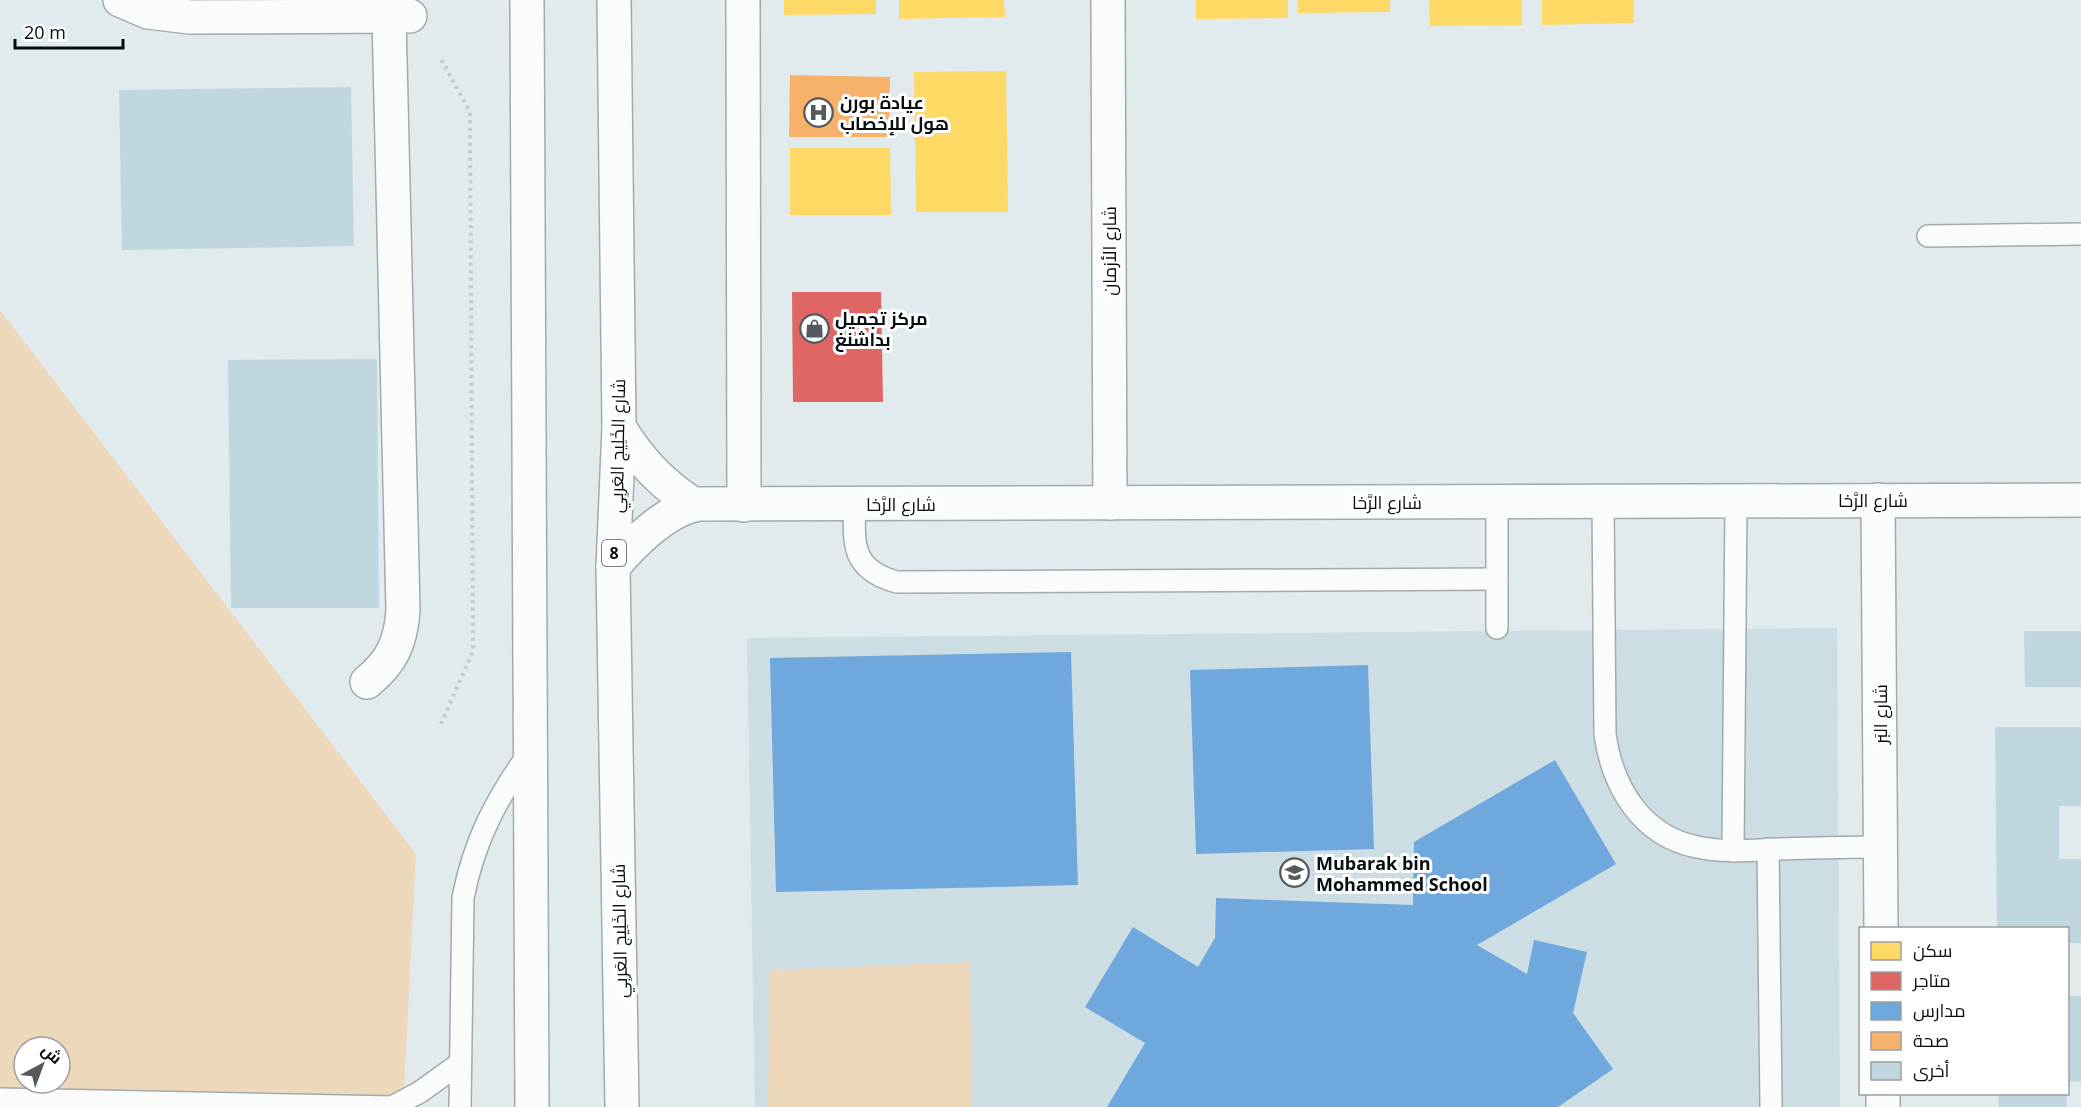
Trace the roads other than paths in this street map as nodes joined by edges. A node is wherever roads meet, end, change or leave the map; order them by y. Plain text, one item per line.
1 (120, 0) edge
2 (527, 0) edge
3 (614, 0) edge
4 (743, 0) edge
5 (1108, 0) edge
6 (225, 8) edge
7 (334, 8) edge
8 (2081, 234) edge
9 (1928, 236) dead end
10 (620, 427) junction
11 (1878, 500) junction
12 (2081, 500) edge
13 (1604, 501) junction
14 (1736, 501) junction
15 (1497, 502) junction
16 (1110, 503) junction
17 (744, 504) junction
18 (855, 504) junction
19 (694, 505) junction
20 (613, 567) junction
21 (1497, 579) junction
22 (1497, 627) dead end
23 (367, 682) dead end
24 (530, 752) junction
25 (1881, 847) junction
26 (1768, 849) junction
27 (1733, 850) junction
28 (1881, 927) edge
29 (459, 1064) junction
30 (0, 1099) edge
31 (393, 1107) edge
32 (460, 1107) edge
33 (532, 1107) edge
34 (622, 1107) edge
35 (1771, 1107) edge

1 - 6 main road
2 - 24 main road
3 - 10 main road, شارع الخَلِيج العَربِي / 8
4 - 17 main road
5 - 16 main road, شارع الأزمان
6 - 7 main road
7 - 23 main road
8 - 9 lane
10 - 19 main road
10 - 20 main road, شارع الخَلِيج العَربِي / 8
11 - 12 main road, شارع الرَّخا
11 - 14 main road, شارع الرَّخا
11 - 25 main road, شارع البَر
13 - 14 main road, شارع الرَّخا
13 - 15 main road, شارع الرَّخا
13 - 27 lane
14 - 27 lane
15 - 16 main road, شارع الرَّخا
15 - 21 lane
16 - 18 main road, شارع الرَّخا
17 - 18 main road, شارع الرَّخا
17 - 19 main road, شارع الرَّخا
18 - 21 lane
19 - 20 main road, شارع الرَّخا
20 - 34 main road, شارع الخَلِيج العَربِي / 8
21 - 22 lane
24 - 29 lane
24 - 33 main road
25 - 26 lane
25 - 28 main road, شارع البَر
26 - 27 lane
26 - 35 lane
29 - 31 lane
29 - 32 lane
30 - 31 lane

